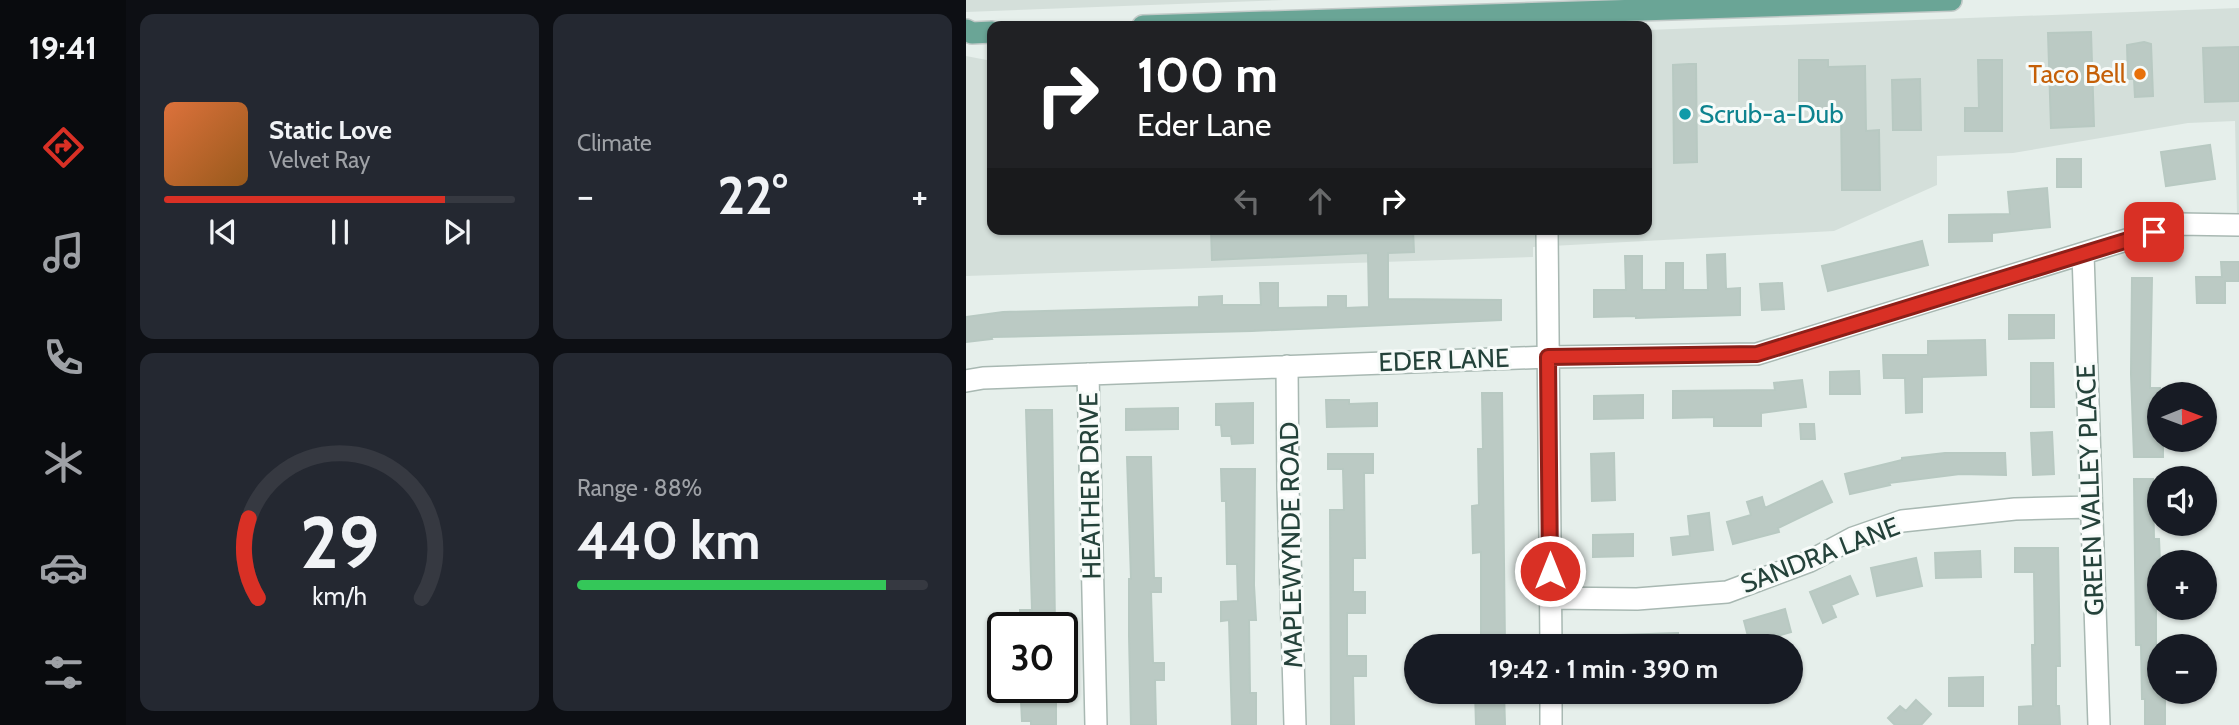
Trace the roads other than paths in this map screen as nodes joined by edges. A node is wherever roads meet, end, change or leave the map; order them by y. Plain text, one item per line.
1 (1951, 0) edge
2 (1544, 20) edge
3 (1477, 21) edge
4 (2239, 225) edge
5 (1547, 235) edge
6 (2083, 254) junction
7 (1548, 357) junction
8 (1287, 366) junction
9 (1088, 374) junction
10 (966, 382) edge
11 (2090, 507) junction
12 (1550, 598) junction
13 (1551, 634) edge
14 (1551, 704) edge
15 (1096, 725) edge
16 (1295, 725) edge
17 (1551, 725) edge
18 (2099, 725) edge

1 - 2 main road
2 - 3 main road
4 - 6 street, EDER LANE
5 - 7 street
6 - 7 street, EDER LANE
6 - 11 street, GREEN VALLEY PLACE
7 - 8 street, EDER LANE
7 - 12 street
8 - 9 street, EDER LANE
8 - 16 street, MAPLEWYNDE ROAD
9 - 10 street, EDER LANE
9 - 15 street, HEATHER DRIVE
11 - 12 street, SANDRA LANE
11 - 18 street, GREEN VALLEY PLACE
12 - 13 street
14 - 17 street

